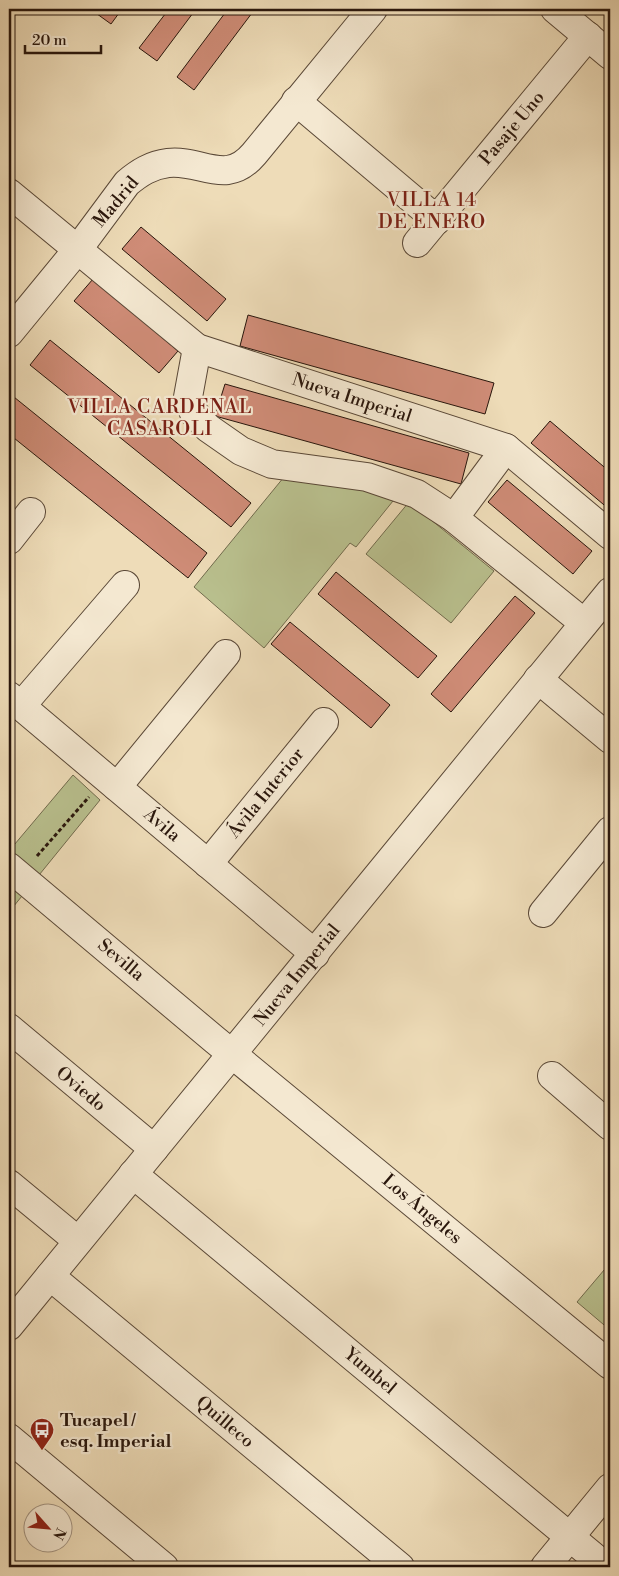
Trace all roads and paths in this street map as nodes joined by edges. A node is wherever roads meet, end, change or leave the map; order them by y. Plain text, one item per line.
1 (374, 9) edge
2 (555, 9) edge
3 (588, 36) junction
4 (610, 55) edge
5 (296, 101) junction
6 (9, 193) edge
7 (437, 220) junction
8 (417, 243) dead end
9 (78, 249) junction
10 (9, 333) edge
11 (198, 348) junction
12 (506, 448) junction
13 (31, 512) dead end
14 (454, 518) junction
15 (610, 535) edge
16 (9, 540) edge
17 (124, 585) dead end
18 (610, 592) edge
19 (584, 623) junction
20 (226, 654) dead end
21 (538, 679) junction
22 (15, 701) edge
23 (324, 722) dead end
24 (610, 740) edge
25 (111, 783) junction
26 (610, 831) edge
27 (208, 864) junction
28 (14, 871) edge
29 (543, 913) dead end
30 (315, 954) junction
31 (9, 1028) edge
32 (233, 1053) junction
33 (552, 1076) dead end
34 (610, 1126) edge
35 (154, 1149) junction
36 (133, 1174) junction
37 (9, 1184) edge
38 (78, 1241) junction
39 (50, 1276) junction
40 (9, 1326) edge
41 (610, 1365) edge
42 (9, 1438) edge
43 (610, 1488) edge
44 (570, 1537) junction
45 (164, 1567) edge
46 (400, 1567) edge
47 (545, 1567) edge
48 (606, 1567) edge

1 - 5 street, Madrid
2 - 3 street
3 - 4 street
3 - 7 street, Pasaje Uno
5 - 7 street
5 - 9 street, Madrid
6 - 9 street, Nueva Imperial
7 - 8 street, Pasaje Uno
9 - 10 street, Madrid
9 - 11 street, Nueva Imperial
11 - 12 street, Nueva Imperial
11 - 14 street
12 - 14 street
12 - 15 street, Nueva Imperial
13 - 16 street
14 - 19 street
17 - 22 street
18 - 19 street, Nueva Imperial
19 - 21 street, Nueva Imperial
20 - 25 street
21 - 24 street
21 - 30 street, Nueva Imperial
22 - 25 street, Ávila
23 - 27 street, Ávila Interior
25 - 27 street, Ávila
25 - 28 path
26 - 29 street
27 - 30 street, Ávila
28 - 32 street, Sevilla
30 - 32 street, Nueva Imperial
31 - 35 street, Oviedo
32 - 35 street, Nueva Imperial
32 - 41 street, Los Ángeles
33 - 34 street
35 - 36 street, Nueva Imperial
36 - 38 street, Nueva Imperial
36 - 44 street, Yumbel
37 - 38 street
38 - 39 street, Nueva Imperial
39 - 40 street, Nueva Imperial
39 - 46 street, Quilleco
42 - 45 street
43 - 44 street
44 - 47 street
44 - 48 street, Yumbel

